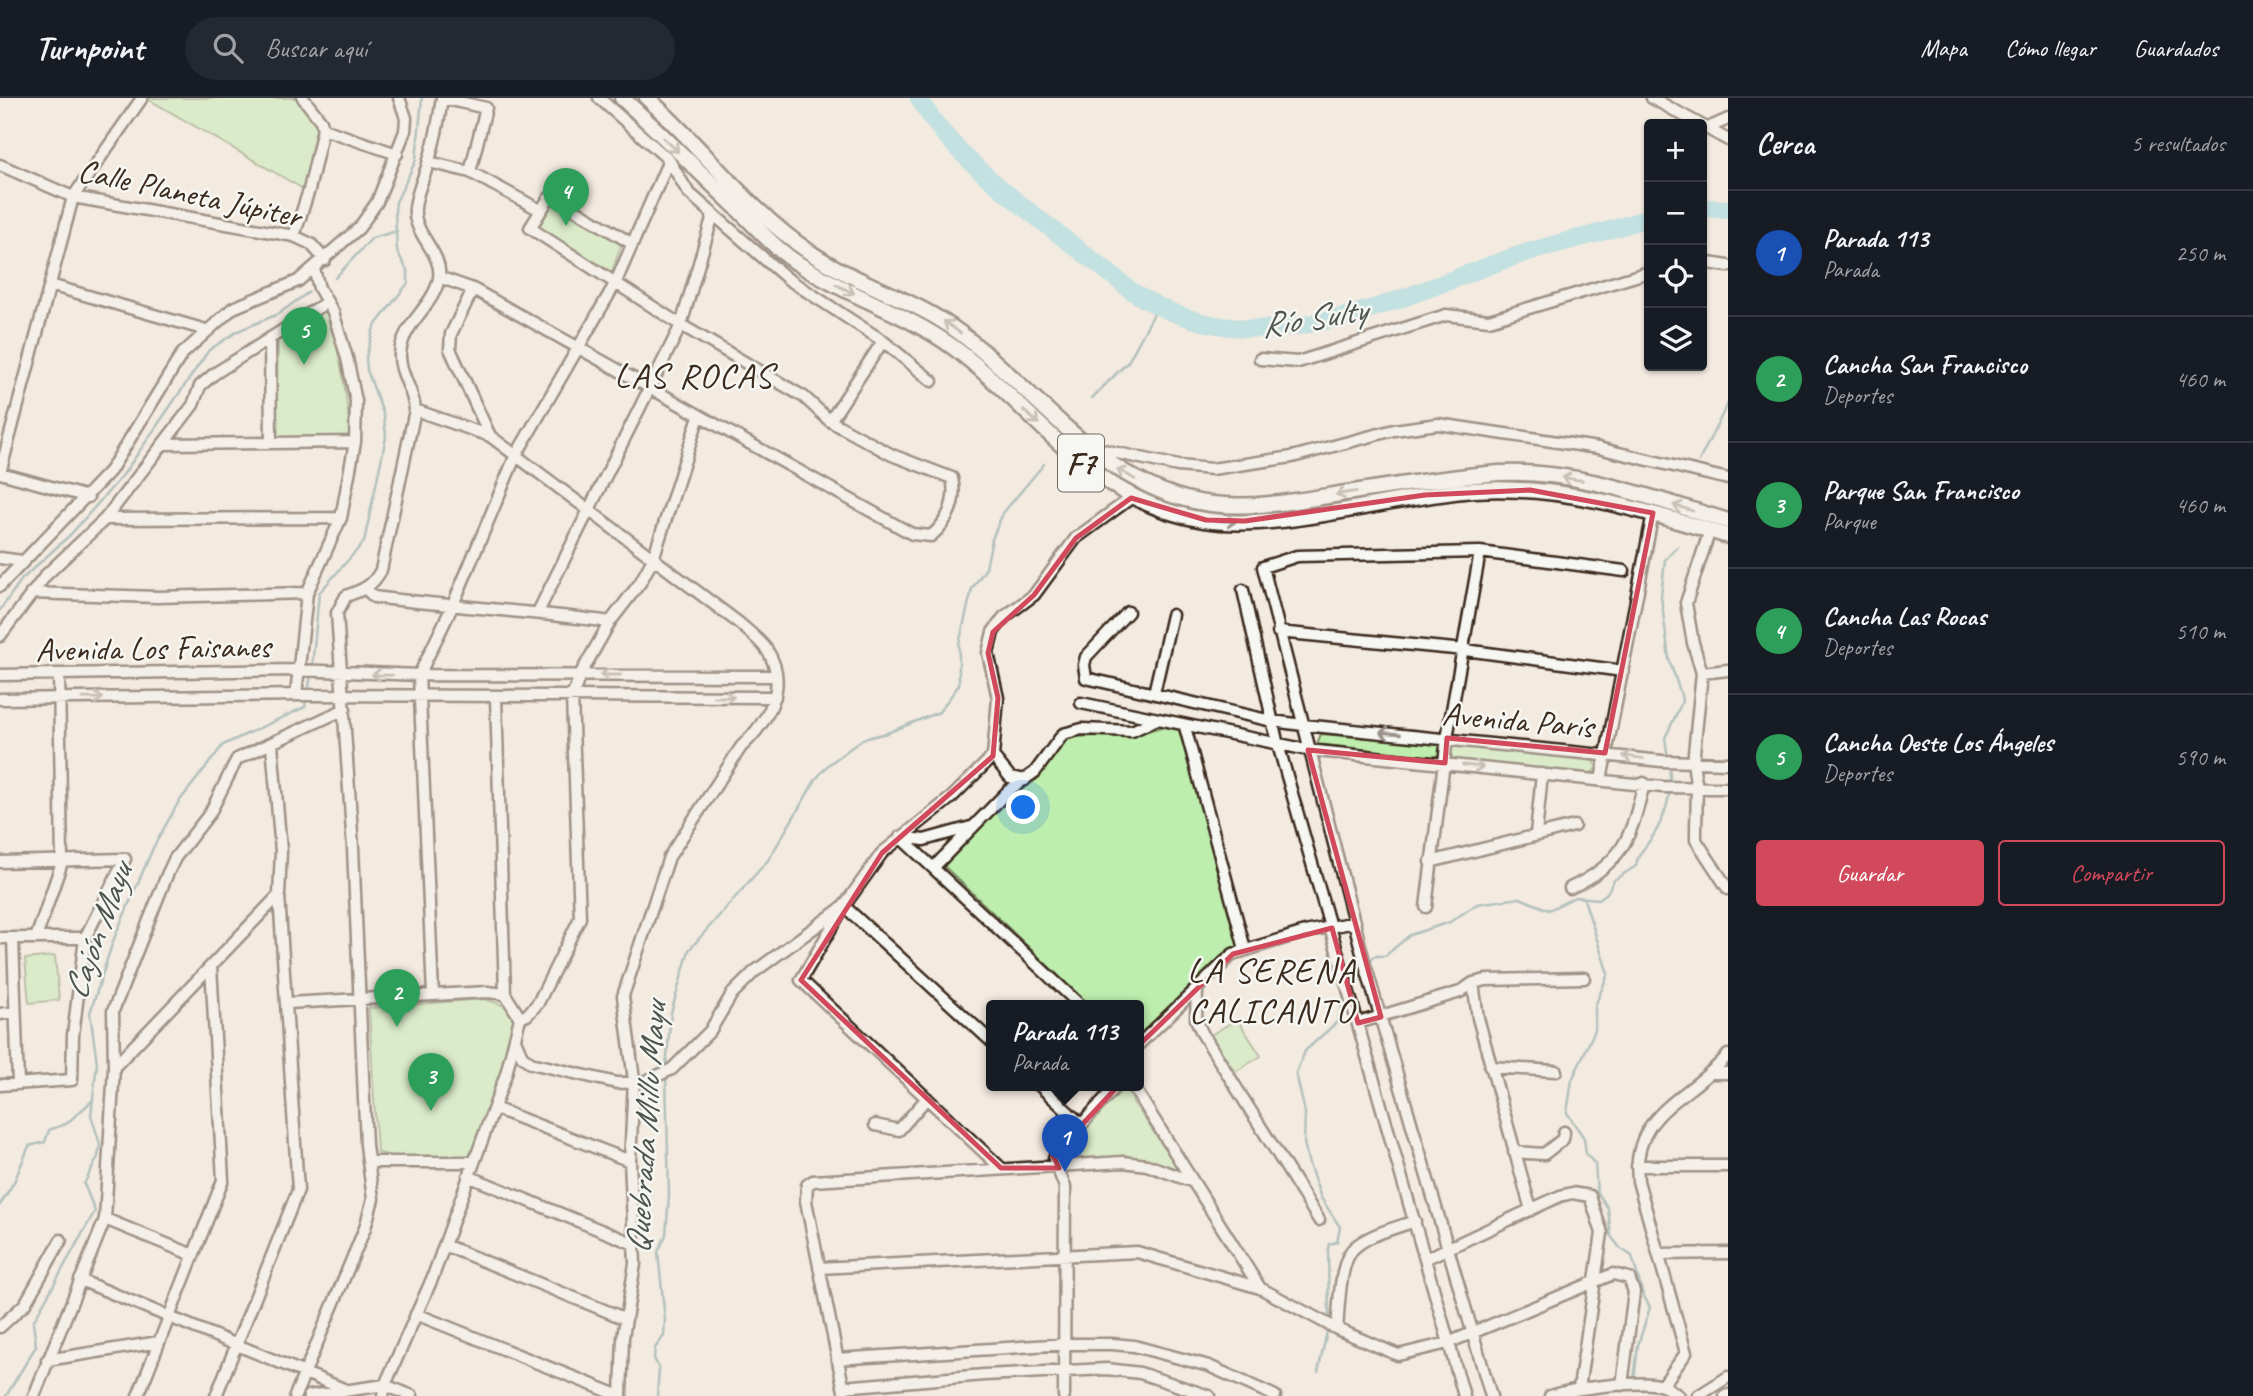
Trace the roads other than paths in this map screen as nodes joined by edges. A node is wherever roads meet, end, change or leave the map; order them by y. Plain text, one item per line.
1 (142, 98) edge
2 (303, 98) edge
3 (399, 98) edge
4 (442, 98) edge
5 (599, 98) edge
6 (622, 98) edge
7 (647, 98) edge
8 (1652, 98) edge
9 (1728, 119) edge
10 (1709, 128) junction
11 (323, 129) junction
12 (1728, 140) edge
13 (397, 154) junction
14 (669, 160) junction
15 (429, 162) junction
16 (0, 165) edge
17 (470, 172) junction
18 (73, 197) junction
19 (540, 210) junction
20 (713, 215) junction
21 (293, 236) junction
22 (631, 243) junction
23 (325, 260) junction
24 (1707, 263) edge
25 (1728, 266) edge
26 (314, 269) junction
27 (1644, 274) edge
28 (439, 277) junction
29 (615, 284) junction
30 (50, 285) junction
31 (473, 289) junction
32 (327, 302) junction
33 (681, 325) junction
34 (206, 330) junction
35 (270, 338) junction
36 (883, 341) junction
37 (579, 348) junction
38 (1260, 359) dead end
39 (932, 381) dead end
40 (650, 387) junction
41 (415, 410) junction
42 (699, 416) junction
43 (830, 421) junction
44 (490, 436) junction
45 (355, 442) junction
46 (271, 443) junction
47 (165, 444) junction
48 (1090, 447) junction
49 (515, 457) junction
50 (0, 473) edge
51 (1728, 479) edge
52 (88, 497) junction
53 (1131, 498) junction
54 (588, 510) junction
55 (1653, 513) junction
56 (341, 518) junction
57 (105, 519) junction
58 (1728, 521) edge
59 (1710, 530) junction
60 (1728, 536) edge
61 (1480, 552) junction
62 (0, 558) edge
63 (653, 559) junction
64 (22, 561) junction
65 (1623, 571) dead end
66 (0, 586) edge
67 (366, 589) junction
68 (1243, 590) dead end
69 (31, 593) junction
70 (307, 593) junction
71 (452, 607) junction
72 (538, 612) junction
73 (1128, 612) dead end
74 (1172, 615) dead end
75 (610, 622) junction
76 (1278, 632) junction
77 (0, 636) edge
78 (1465, 650) junction
79 (1728, 670) edge
80 (306, 671) junction
81 (1623, 671) junction
82 (1702, 673) junction
83 (342, 674) junction
84 (0, 675) edge
85 (59, 675) junction
86 (419, 675) junction
87 (580, 675) junction
88 (776, 676) junction
89 (1154, 693) junction
90 (304, 695) junction
91 (343, 695) junction
92 (420, 696) junction
93 (496, 697) junction
94 (572, 697) junction
95 (775, 697) junction
96 (0, 699) edge
97 (60, 699) junction
98 (1081, 703) dead end
99 (345, 709) junction
100 (1156, 720) junction
101 (1272, 721) junction
102 (1303, 725) junction
103 (1185, 727) junction
104 (1447, 738) junction
105 (1277, 741) junction
106 (272, 744) junction
107 (1308, 750) junction
108 (1605, 753) junction
109 (993, 757) junction
110 (1444, 763) junction
111 (1693, 763) junction
112 (1728, 763) edge
113 (1542, 774) junction
114 (1025, 780) junction
115 (1601, 780) junction
116 (1644, 783) junction
117 (1697, 788) junction
118 (1728, 788) edge
119 (976, 825) junction
120 (1574, 826) dead end
121 (1536, 835) junction
122 (900, 837) junction
123 (0, 862) edge
124 (62, 862) junction
125 (1430, 862) junction
126 (934, 867) junction
127 (1570, 888) dead end
128 (1728, 889) edge
129 (279, 895) junction
130 (844, 906) junction
131 (1426, 907) dead end
132 (1355, 922) junction
133 (1332, 928) junction
134 (0, 938) edge
135 (13, 938) junction
136 (36, 938) junction
137 (85, 938) junction
138 (1245, 949) junction
139 (211, 966) junction
140 (1584, 978) dead end
141 (1473, 983) junction
142 (1197, 990) junction
143 (433, 995) junction
144 (505, 995) junction
145 (360, 999) junction
146 (1075, 1000) edge
147 (288, 1003) junction
148 (15, 1012) junction
149 (0, 1014) edge
150 (520, 1017) junction
151 (1381, 1017) junction
152 (1358, 1023) junction
153 (986, 1036) edge
154 (515, 1040) junction
155 (1144, 1040) edge
156 (1728, 1055) edge
157 (114, 1067) junction
158 (1490, 1067) junction
159 (1556, 1071) dead end
160 (1710, 1073) junction
161 (1728, 1073) edge
162 (634, 1080) junction
163 (18, 1084) junction
164 (0, 1085) edge
165 (1045, 1091) edge
166 (1111, 1091) edge
167 (1136, 1091) edge
168 (927, 1098) junction
169 (494, 1108) junction
170 (1081, 1124) junction
171 (875, 1125) dead end
172 (1564, 1132) dead end
173 (1514, 1152) junction
174 (630, 1161) junction
175 (472, 1162) junction
176 (371, 1163) junction
177 (1637, 1166) junction
178 (1728, 1166) edge
179 (1001, 1168) junction
180 (1059, 1168) junction
181 (468, 1176) junction
182 (1191, 1181) junction
183 (1531, 1210) junction
184 (105, 1219) junction
185 (1319, 1220) dead end
186 (1415, 1221) junction
187 (61, 1240) dead end
188 (632, 1243) junction
189 (443, 1245) junction
190 (1448, 1248) junction
191 (1728, 1253) edge
192 (1660, 1254) junction
193 (193, 1255) junction
194 (1066, 1258) junction
195 (1425, 1259) junction
196 (819, 1268) junction
197 (80, 1280) junction
198 (1594, 1283) junction
199 (1260, 1288) junction
200 (416, 1314) junction
201 (169, 1315) junction
202 (626, 1319) junction
203 (0, 1326) edge
204 (1337, 1329) junction
205 (1471, 1334) junction
206 (159, 1342) junction
207 (1448, 1343) junction
208 (236, 1344) junction
209 (1067, 1344) junction
210 (837, 1359) junction
211 (47, 1360) junction
212 (304, 1372) junction
213 (1065, 1373) junction
214 (1728, 1377) edge
215 (1622, 1385) junction
216 (1663, 1385) junction
217 (1579, 1388) junction
218 (346, 1390) junction
219 (384, 1391) edge
220 (844, 1392) edge
221 (34, 1396) edge
222 (138, 1396) edge
223 (216, 1396) edge
224 (295, 1396) edge
225 (309, 1396) edge
226 (373, 1396) edge
227 (412, 1396) edge
228 (621, 1396) edge
229 (1064, 1396) edge
230 (1209, 1396) edge
231 (1275, 1396) edge
232 (1464, 1396) edge
233 (1491, 1396) edge
234 (1550, 1396) edge
235 (1679, 1396) edge
236 (1698, 1396) edge

1 - 18 street
2 - 11 street
3 - 13 street
4 - 15 street
4 - 17 street
5 - 14 street
6 -> 53 highway, F7
48 -> 7 highway, F7
8 - 10 street
9 - 10 street
10 - 12 street
11 - 13 street
11 - 21 street
13 - 23 street
14 - 20 street
14 - 22 street
15 - 17 street
15 - 28 street
16 - 18 street, Calle Planeta Júpiter
17 - 19 street
18 - 21 street, Calle Planeta Júpiter
18 - 30 street
19 - 22 street
19 - 29 street
20 - 33 street
20 - 36 street
21 - 23 street, Calle Planeta Júpiter
22 - 29 street
23 - 26 street
24 - 25 street
26 - 32 street
26 - 34 street
27 - 38 street
28 - 31 street
28 - 41 street
29 - 33 street
29 - 37 street
30 - 34 street
30 - 50 street
31 - 37 street
31 - 44 street
32 - 35 street
32 - 45 street
33 - 40 street
33 - 43 street
34 - 52 street
35 - 46 street
35 - 47 street
36 - 39 street
36 - 43 street
37 - 40 street
37 - 49 street
40 - 42 street
40 - 54 street
41 - 44 street
41 - 67 street
42 - 43 street
42 - 63 street
44 - 49 street
45 - 46 street
45 - 56 street
46 - 47 street
47 - 57 street
48 - 51 street
58 -> 48 highway, F7
49 - 54 street
49 - 71 street
50 - 52 street
52 - 64 street
53 -> 55 highway, F7
53 - 109 street
54 - 63 street
54 - 72 street
55 - 59 highway, F7
55 - 81 street
56 - 57 street
56 - 70 street
57 - 69 street
59 - 60 highway, F7
59 - 82 street
61 - 65 street
61 - 76 street
61 - 78 street
62 - 64 street
63 - 75 street
63 - 88 street
64 - 66 street
67 - 71 street
67 - 83 street
68 - 101 street
69 - 70 street
69 - 77 street
70 - 80 street
71 - 72 street
71 - 86 street
72 - 75 street
73 - 89 street, Avenida París
74 - 89 street
75 - 87 street
76 - 78 street
76 - 102 street
78 - 81 street
78 - 104 street
79 - 82 street
80 - 83 street, Avenida Los Faisanes
80 - 85 street, Avenida Los Faisanes
80 - 90 street
81 - 108 street
82 - 111 street
86 -> 83 street, Avenida Los Faisanes
83 - 91 street
84 - 85 street, Avenida Los Faisanes
85 - 97 street
86 - 87 street, Avenida Los Faisanes
86 - 92 street
88 -> 87 street, Avenida Los Faisanes
87 - 94 street
88 - 95 street
89 - 101 street, Avenida París
90 - 91 street, Avenida Los Faisanes
97 -> 90 street, Avenida Los Faisanes
91 - 92 street, Avenida Los Faisanes
91 - 99 street
92 - 93 street, Avenida Los Faisanes
92 - 143 street
93 - 94 street, Avenida Los Faisanes
93 - 144 street
94 -> 95 street, Avenida Los Faisanes
94 - 150 street
95 - 162 street
96 - 97 street, Avenida Los Faisanes
97 - 124 street
98 - 100 street, Avenida París
99 - 106 street
99 - 145 street
100 - 103 street, Avenida París
100 - 114 street
101 - 102 street, Avenida París
101 - 105 street
104 -> 102 street, Avenida París
102 - 107 street
103 - 105 street, Avenida París
103 - 138 street
104 - 108 street, Avenida París
104 - 110 street
105 - 107 street, Avenida París
105 - 133 street
106 - 129 street
106 - 157 street
107 - 110 street, Avenida París
107 - 132 street
111 -> 108 street, Avenida París
108 - 115 street
109 - 114 street
109 - 122 street
110 -> 113 street, Avenida París
110 - 125 street
111 - 112 street, Avenida París
111 - 117 street
113 - 115 street, Avenida París
113 - 121 street
114 - 119 street
115 - 116 street, Avenida París
116 - 117 street, Avenida París
116 - 127 street
117 - 118 street, Avenida París
117 - 128 street
119 - 122 street
119 - 126 street
120 - 121 street
121 - 125 street
122 - 126 street
122 - 130 street
123 - 124 street
124 - 136 street
124 - 137 street
125 - 131 street
126 - 146 street
129 - 139 street
129 - 147 street
130 - 153 street
130 - 162 street
130 - 168 street
132 - 133 street
132 - 151 street
133 - 138 street
133 - 152 street
134 - 135 street
135 - 136 street
135 - 148 street
136 - 137 street
137 - 163 street
138 - 142 street
139 - 157 street
139 - 193 street
140 - 141 street
141 - 151 street
141 - 158 street
142 - 155 street
142 - 185 street
143 - 144 street
143 - 145 street
144 - 150 street
145 - 147 street
145 - 176 street
147 - 208 street
148 - 149 street
148 - 163 street
150 - 154 street
151 - 152 street
151 - 190 street
152 - 186 street
154 - 162 street
154 - 169 street
156 - 160 street
157 - 184 street
158 - 159 street
158 - 173 street
160 - 161 street
160 - 177 street
162 - 174 street
163 - 164 street
165 - 170 street
166 - 170 street
167 - 182 street
168 - 171 street
168 - 179 street
169 - 174 street
169 - 175 street
170 - 180 street
172 - 173 street
173 - 183 street
174 - 188 street
175 - 176 street
175 - 181 street
176 - 212 street
177 - 178 street
177 - 192 street
179 - 180 street
179 - 196 street
180 - 182 street
180 - 194 street
181 - 188 street
181 - 189 street
182 - 199 street
183 - 190 street
183 - 198 street
184 - 193 street
184 - 197 street
186 - 195 street
186 - 204 street
187 - 203 street
188 - 202 street
189 - 200 street
189 - 202 street
190 - 195 street
190 - 205 street
191 - 192 street
192 - 216 street
193 - 201 street
194 - 196 street
194 - 199 street
194 - 209 street
195 - 207 street
196 - 210 street
197 - 201 street
197 - 211 street
198 - 205 street
198 - 215 street
198 - 217 street
199 - 204 street
200 - 219 street
200 - 228 street
201 - 206 street
201 - 208 street
202 - 228 street
204 - 207 street
205 - 207 street
205 - 233 street
206 - 211 street
206 - 222 street
207 - 232 street
208 - 212 street
208 - 223 street
209 - 210 street
209 - 213 street
209 - 231 street
210 - 220 street
211 - 221 street
212 - 218 street
212 - 224 street
213 - 220 street
213 - 229 street
213 - 230 street
214 - 236 street
215 - 216 street
215 - 217 street
216 - 235 street
217 - 234 street
218 - 219 street
218 - 225 street
219 - 226 street
219 - 227 street

